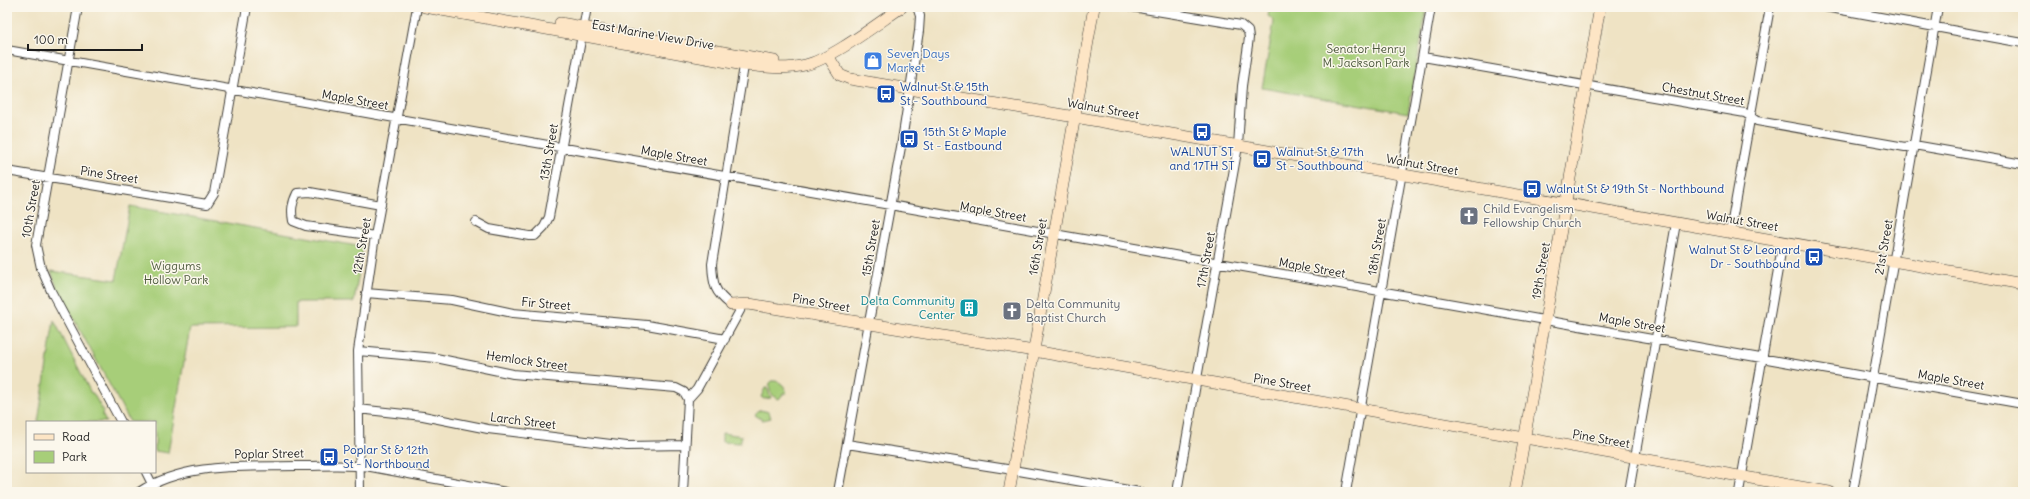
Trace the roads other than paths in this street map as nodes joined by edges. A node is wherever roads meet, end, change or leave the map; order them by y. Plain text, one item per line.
1 (78, 7) edge
2 (247, 7) edge
3 (417, 7) edge
4 (425, 7) edge
5 (466, 7) edge
6 (587, 7) edge
7 (902, 7) edge
8 (917, 7) edge
9 (1094, 7) edge
10 (1132, 7) edge
11 (1431, 7) edge
12 (1600, 7) edge
13 (1770, 7) edge
14 (1825, 7) edge
15 (1938, 7) edge
16 (1935, 27) junction
17 (583, 31) junction
18 (2023, 43) edge
19 (7, 50) edge
20 (828, 56) junction
21 (1423, 57) junction
22 (745, 60) junction
23 (69, 61) junction
24 (1586, 86) junction
25 (909, 89) junction
26 (232, 91) junction
27 (1074, 117) junction
28 (1751, 117) junction
29 (397, 119) junction
30 (1914, 144) junction
31 (1238, 146) junction
32 (561, 148) junction
33 (2023, 164) edge
34 (7, 171) edge
35 (1401, 175) junction
36 (725, 177) junction
37 (48, 178) junction
38 (1566, 204) junction
39 (381, 205) junction
40 (890, 206) junction
41 (476, 222) dead end
42 (1676, 223) junction
43 (1730, 232) junction
44 (1054, 234) junction
45 (375, 236) junction
46 (1783, 241) junction
47 (1894, 261) junction
48 (1217, 264) junction
49 (2023, 284) edge
50 (366, 292) junction
51 (1381, 292) junction
52 (731, 305) joint
53 (743, 305) junction
54 (1545, 321) junction
55 (869, 324) junction
56 (725, 338) junction
57 (1656, 340) junction
58 (358, 351) junction
59 (1034, 351) junction
60 (1762, 359) junction
61 (1874, 378) junction
62 (1196, 381) junction
63 (688, 399) junction
64 (2023, 404) edge
65 (358, 408) junction
66 (1360, 409) junction
67 (120, 421) edge
68 (1524, 438) junction
69 (847, 444) junction
70 (685, 445) junction
71 (1635, 458) junction
72 (360, 466) junction
73 (1013, 470) junction
74 (146, 473) edge
75 (1741, 477) junction
76 (152, 484) junction
77 (139, 492) edge
78 (360, 492) edge
79 (506, 492) edge
80 (683, 492) edge
81 (838, 492) edge
82 (1009, 492) edge
83 (1140, 492) edge
84 (1177, 492) edge
85 (1346, 492) edge
86 (1515, 492) edge
87 (1629, 492) edge
88 (1739, 492) edge
89 (1829, 492) edge
90 (1853, 492) edge

1 - 23 street, 10th Street
2 - 26 street
3 - 29 street, 12th Street
4 - 17 street, East Marine View Drive
5 - 17 street, East Marine View Drive
6 - 17 street, 13th Street
7 - 20 street, East Marine View Drive
8 - 25 street, 15th Street
9 - 27 street, 16th Street
10 - 31 street, 17th Street
11 - 21 street, 18th Street
12 - 24 street, 19th Street
13 - 28 street
14 - 16 street
15 - 16 street, 21st Street
16 - 18 street
16 - 30 street, 21st Street
17 - 22 street, East Marine View Drive
17 - 32 street, 13th Street
19 - 23 street, Maple Street
20 - 22 street, East Marine View Drive
20 - 25 street, Walnut Street
21 - 24 street, Chestnut Street
21 - 35 street, 18th Street
22 - 36 street
23 - 26 street, Maple Street
23 - 37 street, 10th Street
24 - 28 street, Chestnut Street
24 - 38 street, 19th Street
25 - 27 street, Walnut Street
25 - 40 street, 15th Street
26 - 29 street, Maple Street
26 - 37 street, Pine Street
27 - 31 street, Walnut Street
27 - 44 street, 16th Street
28 - 30 street, Chestnut Street
28 - 43 street
29 - 32 street, Maple Street
29 - 39 street, 12th Street
30 - 33 street, Chestnut Street
30 - 47 street, 21st Street
31 - 35 street, Walnut Street
31 - 48 street, 17th Street
32 - 36 street, Maple Street
32 - 41 street, 13th Street
34 - 37 street, Pine Street
35 - 38 street, Walnut Street
35 - 51 street, 18th Street
36 - 40 street, Maple Street
36 - 52 street
37 - 67 street, 10th Street
38 - 42 street, Walnut Street
38 - 54 street, 19th Street
39 - 45 street, 12th Street
39 - 45 street
40 - 44 street, Maple Street
40 - 55 street, 15th Street
42 - 43 street, Walnut Street
42 - 57 street
43 - 46 street, Walnut Street
44 - 48 street, Maple Street
44 - 59 street, 16th Street
45 - 50 street, 12th Street
46 - 47 street, Walnut Street
46 - 60 street
47 - 49 street, Walnut Street
47 - 61 street, 21st Street
48 - 51 street, Maple Street
48 - 62 street, 17th Street
50 - 56 street, Fir Street
50 - 58 street, 12th Street
51 - 54 street, Maple Street
51 - 66 street, 18th Street
52 - 53 street, Pine Street
53 - 55 street, Pine Street
53 - 56 street
54 - 57 street, Maple Street
54 - 68 street, 19th Street
55 - 59 street, Pine Street
55 - 69 street, 15th Street
56 - 63 street
57 - 60 street, Maple Street
57 - 71 street
58 - 63 street, Hemlock Street
58 - 65 street, 12th Street
59 - 62 street, Pine Street
59 - 73 street, 16th Street
60 - 61 street, Maple Street
60 - 75 street
61 - 64 street, Maple Street
61 - 90 street, 21st Street
62 - 66 street, Pine Street
62 - 84 street, 17th Street
63 - 70 street
65 - 70 street, Larch Street
65 - 72 street, 12th Street
66 - 68 street, Pine Street
66 - 85 street, 18th Street
68 - 71 street, Pine Street
68 - 86 street, 19th Street
69 - 73 street
69 - 81 street, 15th Street
70 - 80 street
71 - 75 street, Pine Street
71 - 87 street
72 - 76 street, Poplar Street
72 - 78 street, 12th Street
72 - 79 street, Poplar Street
73 - 82 street, 16th Street
73 - 83 street
74 - 76 street
75 - 88 street
75 - 89 street, Pine Street
76 - 77 street, Poplar Street

